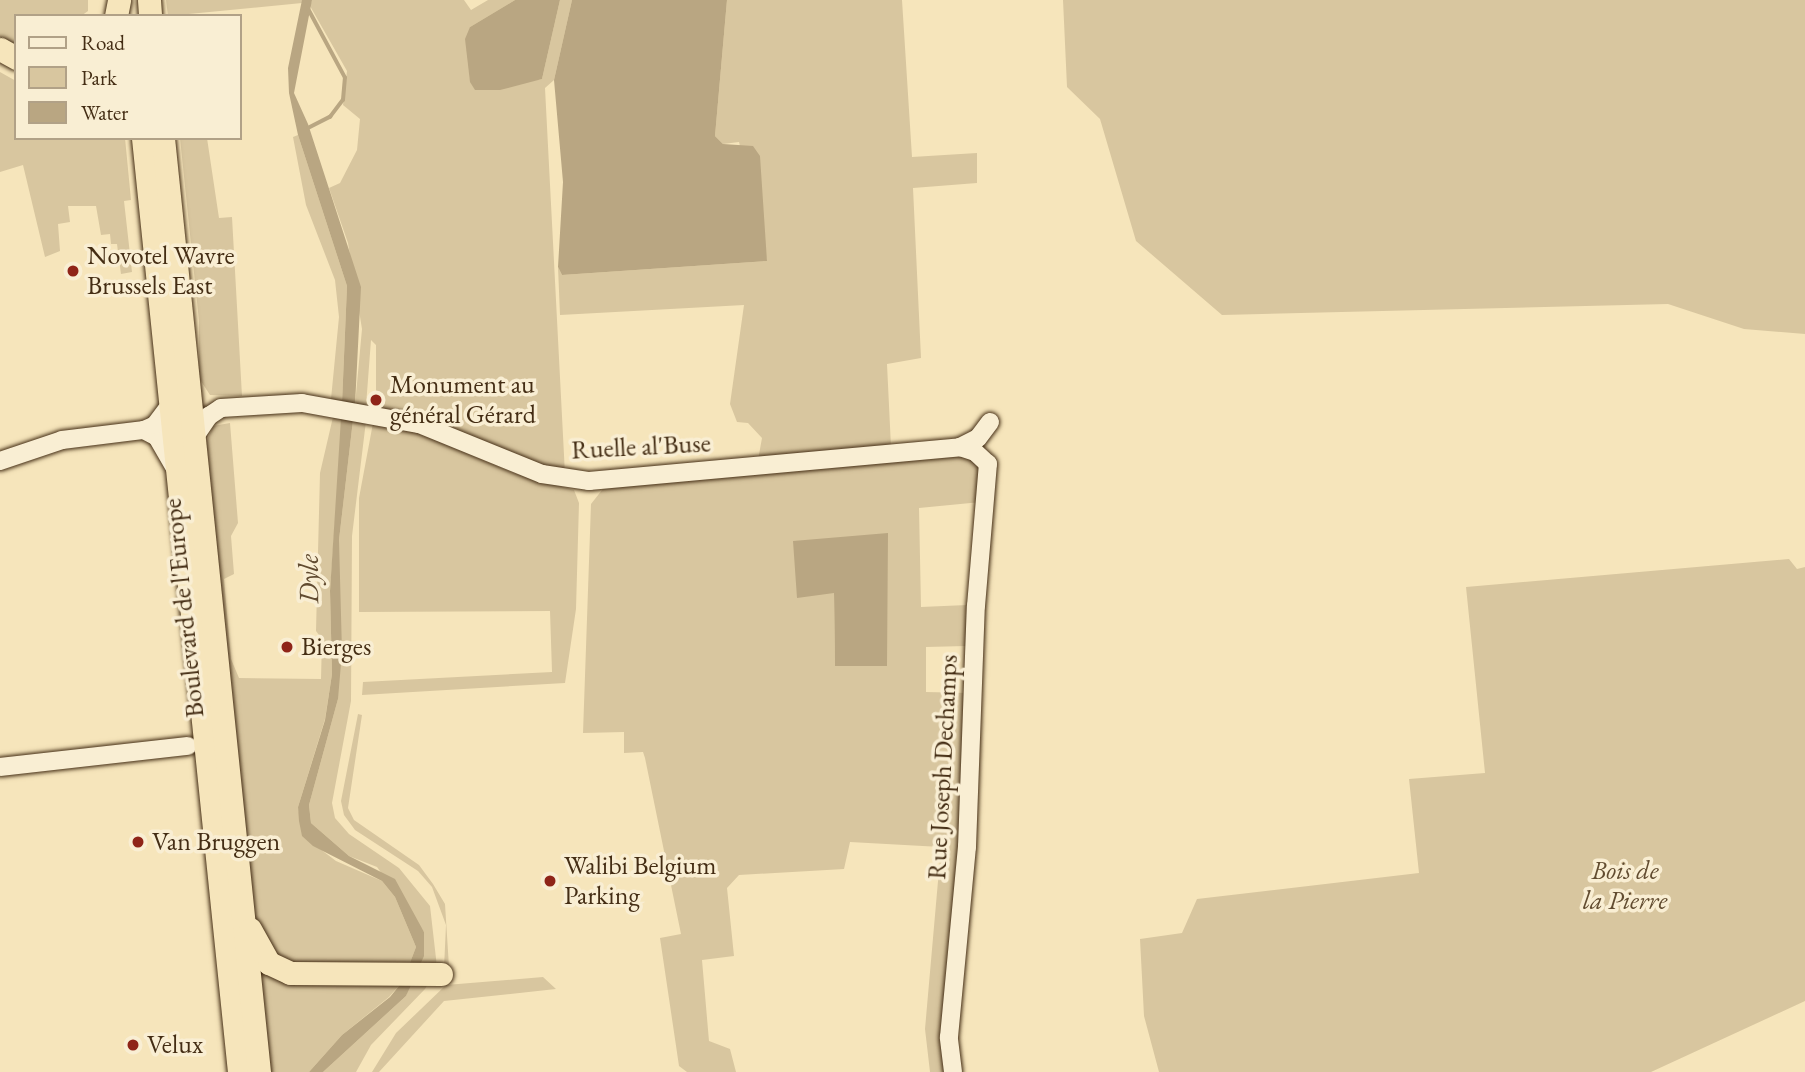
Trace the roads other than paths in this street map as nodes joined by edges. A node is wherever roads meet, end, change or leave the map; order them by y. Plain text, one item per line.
1 (143, 140) edge
2 (163, 140) edge
3 (187, 371) junction
4 (170, 405) junction
5 (221, 408) junction
6 (990, 422) dead end
7 (144, 430) junction
8 (194, 439) junction
9 (960, 447) junction
10 (0, 461) edge
11 (177, 472) junction
12 (188, 746) dead end
13 (0, 767) edge
14 (244, 921) junction
15 (434, 974) dead end
16 (239, 1072) edge
17 (260, 1072) edge
18 (953, 1072) edge

1 - 4 highway, Boulevard de l'Europe
2 - 3 highway, Boulevard de l'Europe
3 - 5 street
3 - 8 highway, Boulevard de l'Europe
4 - 7 street
4 - 11 highway, Boulevard de l'Europe
5 - 8 street
5 - 9 street, Ruelle al'Buse
6 - 9 street
7 - 10 street
7 - 11 street
8 - 14 highway, Boulevard de l'Europe
9 - 18 street, Rue Joseph Dechamps
11 - 16 highway, Boulevard de l'Europe
12 - 13 street
14 - 15 highway
14 - 17 highway, Boulevard de l'Europe

